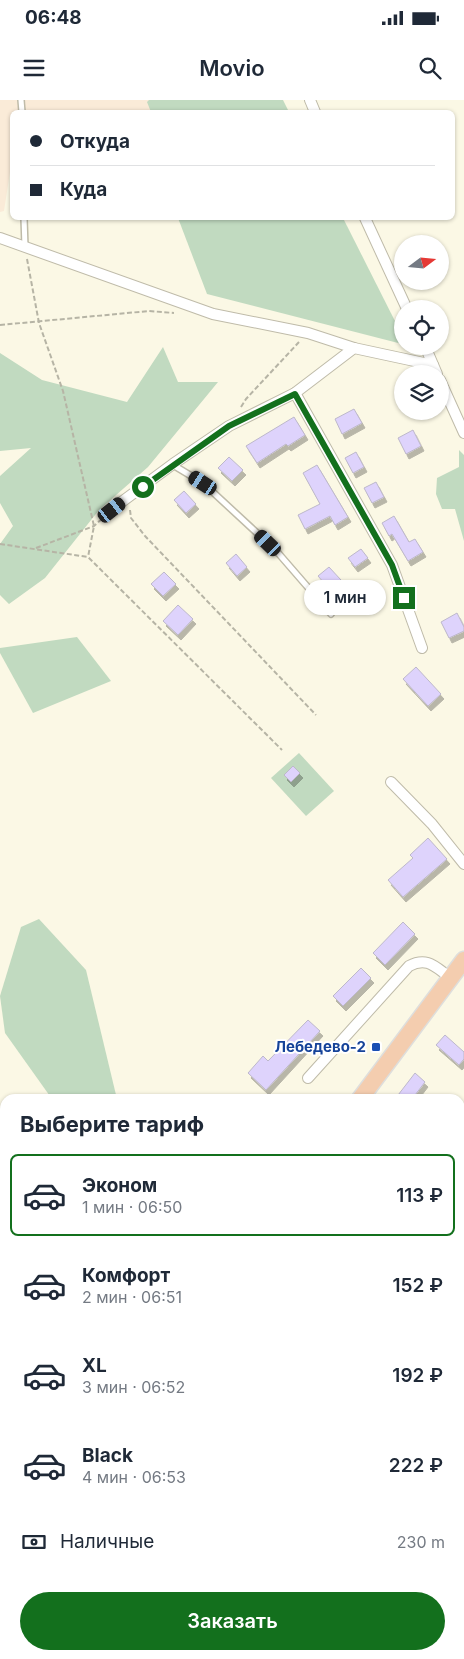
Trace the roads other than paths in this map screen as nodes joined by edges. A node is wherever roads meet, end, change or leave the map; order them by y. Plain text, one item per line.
1 (24, 220) edge
2 (365, 220) edge
3 (0, 238) edge
4 (25, 247) junction
5 (403, 300) edge
6 (354, 348) junction
7 (420, 365) edge
8 (295, 394) junction
9 (449, 396) edge
10 (459, 413) edge
11 (464, 433) edge
12 (173, 464) junction
13 (112, 510) road end
14 (331, 614) dead end
15 (422, 648) dead end
16 (391, 782) dead end
17 (464, 864) edge
18 (464, 960) edge
19 (451, 978) junction
20 (308, 1078) dead end
21 (364, 1094) edge

1 - 4 lane
2 - 5 street
3 - 4 street
4 - 6 street
6 - 7 street
6 - 8 street
8 - 12 street
8 - 15 street
9 - 10 street
10 - 11 street
12 - 13 street
12 - 14 lane
16 - 17 street
18 - 19 main road
19 - 20 street
19 - 21 main road

